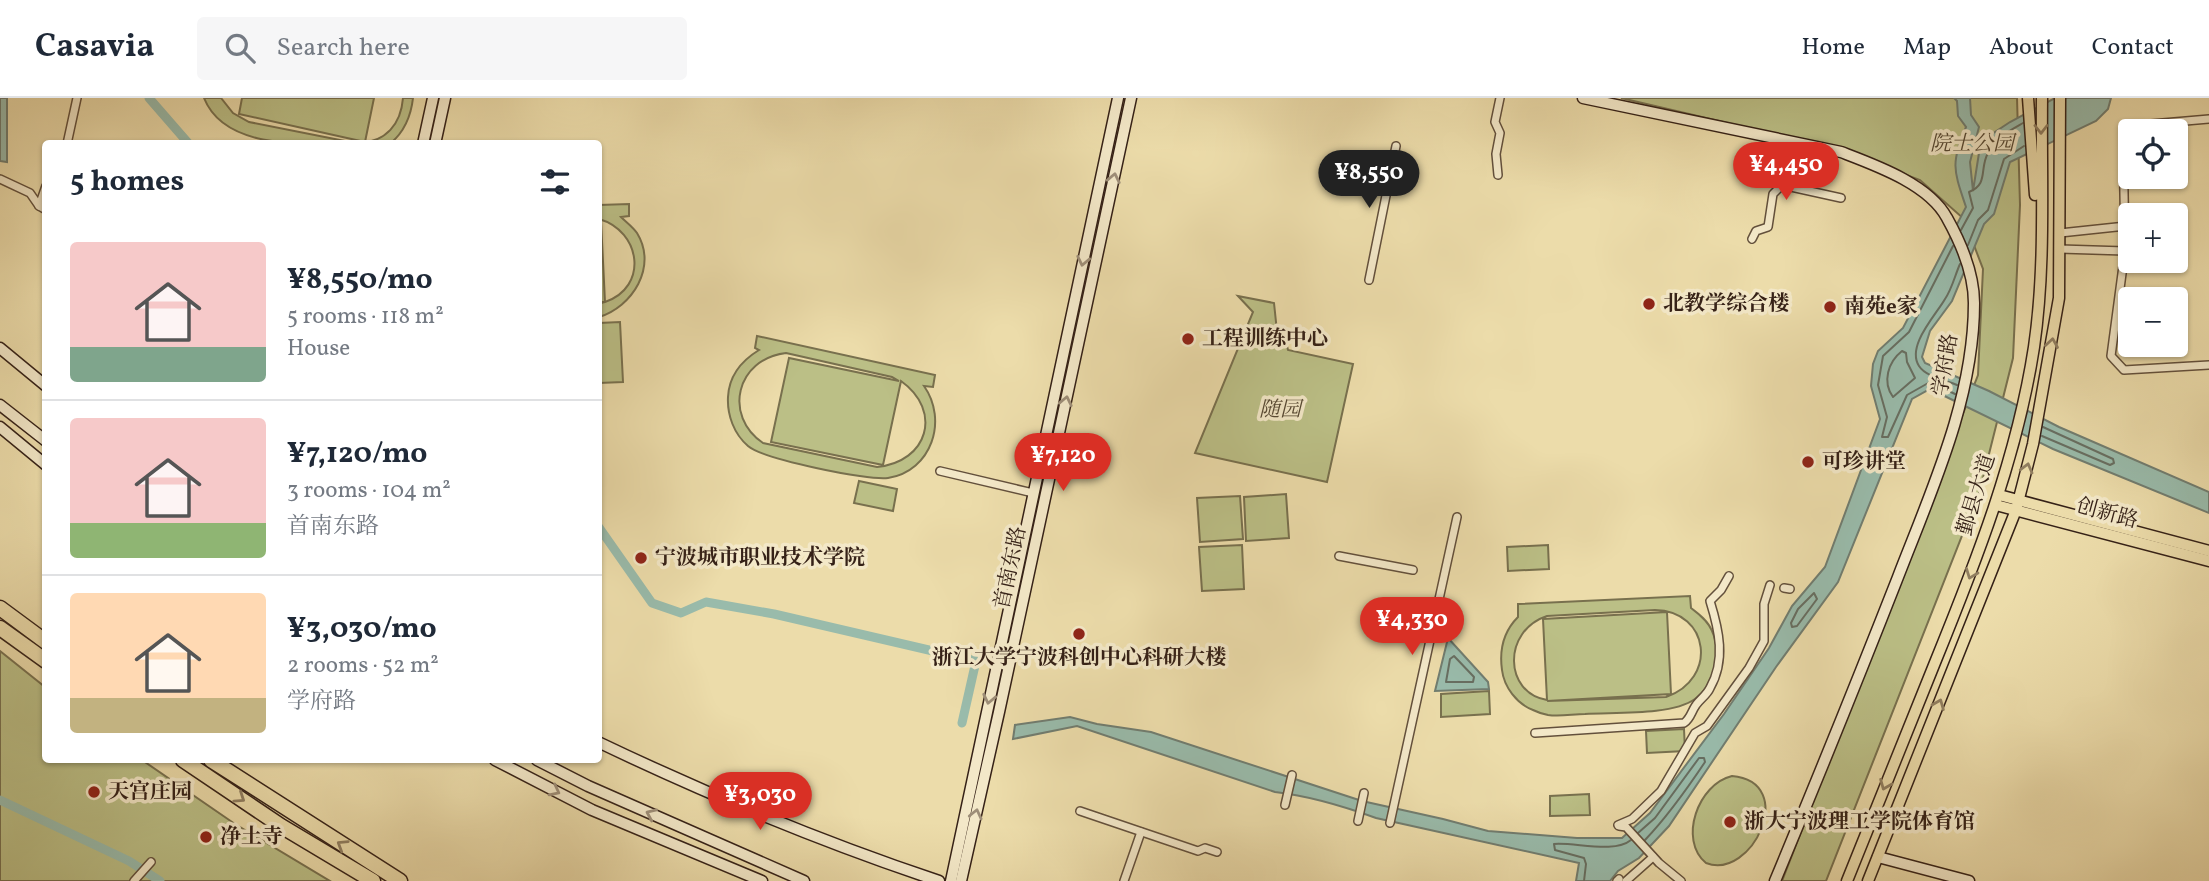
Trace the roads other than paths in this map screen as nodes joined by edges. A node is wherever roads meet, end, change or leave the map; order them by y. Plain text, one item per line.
1 (78, 98) edge
2 (433, 98) edge
3 (445, 98) edge
4 (1118, 98) edge
5 (1131, 98) edge
6 (1500, 98) edge
7 (1583, 98) edge
8 (2042, 98) edge
9 (2060, 98) edge
10 (2066, 98) edge
11 (2028, 102) edge
12 (2209, 119) edge
13 (2062, 136) junction
14 (68, 140) edge
15 (425, 140) edge
16 (436, 140) edge
17 (1807, 145) junction
18 (1396, 146) dead end
19 (2037, 161) junction
20 (1498, 175) dead end
21 (0, 179) edge
22 (1799, 188) junction
23 (1841, 198) dead end
24 (2125, 203) edge
25 (42, 208) edge
26 (2118, 227) edge
27 (2060, 233) junction
28 (1752, 239) dead end
29 (2060, 249) junction
30 (2118, 251) edge
31 (2122, 273) edge
32 (1369, 280) dead end
33 (0, 348) edge
34 (2209, 365) edge
35 (42, 383) edge
36 (0, 405) edge
37 (0, 427) edge
38 (42, 438) edge
39 (42, 462) edge
40 (940, 471) dead end
41 (1033, 493) junction
42 (1998, 500) junction
43 (2017, 505) junction
44 (1457, 517) dead end
45 (2209, 551) edge
46 (1339, 556) dead end
47 (2209, 561) edge
48 (1413, 570) dead end
49 (1729, 576) dead end
50 (1770, 585) dead end
51 (0, 607) edge
52 (0, 628) edge
53 (42, 639) edge
54 (42, 658) edge
55 (1535, 733) dead end
56 (602, 745) edge
57 (187, 763) edge
58 (216, 763) edge
59 (501, 763) edge
60 (543, 763) edge
61 (1292, 775) dead end
62 (1364, 793) dead end
63 (1286, 802) dead end
64 (1080, 811) dead end
65 (1358, 818) dead end
66 (1390, 824) dead end
67 (1142, 832) junction
68 (1217, 852) dead end
69 (1650, 855) junction
70 (1878, 857) junction
71 (151, 862) dead end
72 (1621, 880) edge
73 (134, 881) edge
74 (373, 881) edge
75 (400, 881) edge
76 (762, 881) edge
77 (803, 881) edge
78 (939, 881) edge
79 (951, 881) edge
80 (961, 881) edge
81 (1124, 881) edge
82 (1681, 881) edge
83 (1775, 881) edge
84 (1847, 881) edge
85 (1868, 881) edge
86 (1969, 881) edge

1 - 14 street
2 - 15 main road
3 - 16 main road
4 -> 41 main road, 首南东路
80 -> 5 main road, 首南东路
6 - 20 street
7 - 17 main road, 学府路
8 -> 19 main road, 鄞县大道
9 - 13 main road, 鄞县大道
10 - 13 main road
11 - 19 main road
12 - 24 street
13 - 27 main road, 鄞县大道
17 - 22 street
17 - 83 main road, 学府路
18 - 32 street
19 - 42 main road, 鄞县大道
21 - 25 street
22 - 23 street
22 - 28 street
26 - 27 street
27 - 29 main road, 鄞县大道
29 - 30 street
43 -> 29 main road, 鄞县大道
31 - 34 street
33 - 35 main road
36 - 38 main road
37 - 39 main road
40 - 41 street
41 -> 79 main road, 首南东路
42 - 43 main road, 创新路
42 -> 84 main road, 鄞县大道
43 - 45 main road, 创新路
43 - 47 main road, 创新路
70 -> 43 main road, 鄞县大道
44 - 66 street
46 - 48 street
49 - 55 street
50 - 69 street
51 - 53 highway
52 - 54 highway
56 - 78 main road
57 -> 74 highway
75 -> 58 highway
59 -> 76 main road
77 -> 60 main road
61 - 63 street
62 - 65 street
64 - 67 street
67 - 68 street
67 - 81 street
69 - 72 street
69 - 82 street
70 - 85 main road, 鄞县大道
70 - 86 main road
71 - 73 street

